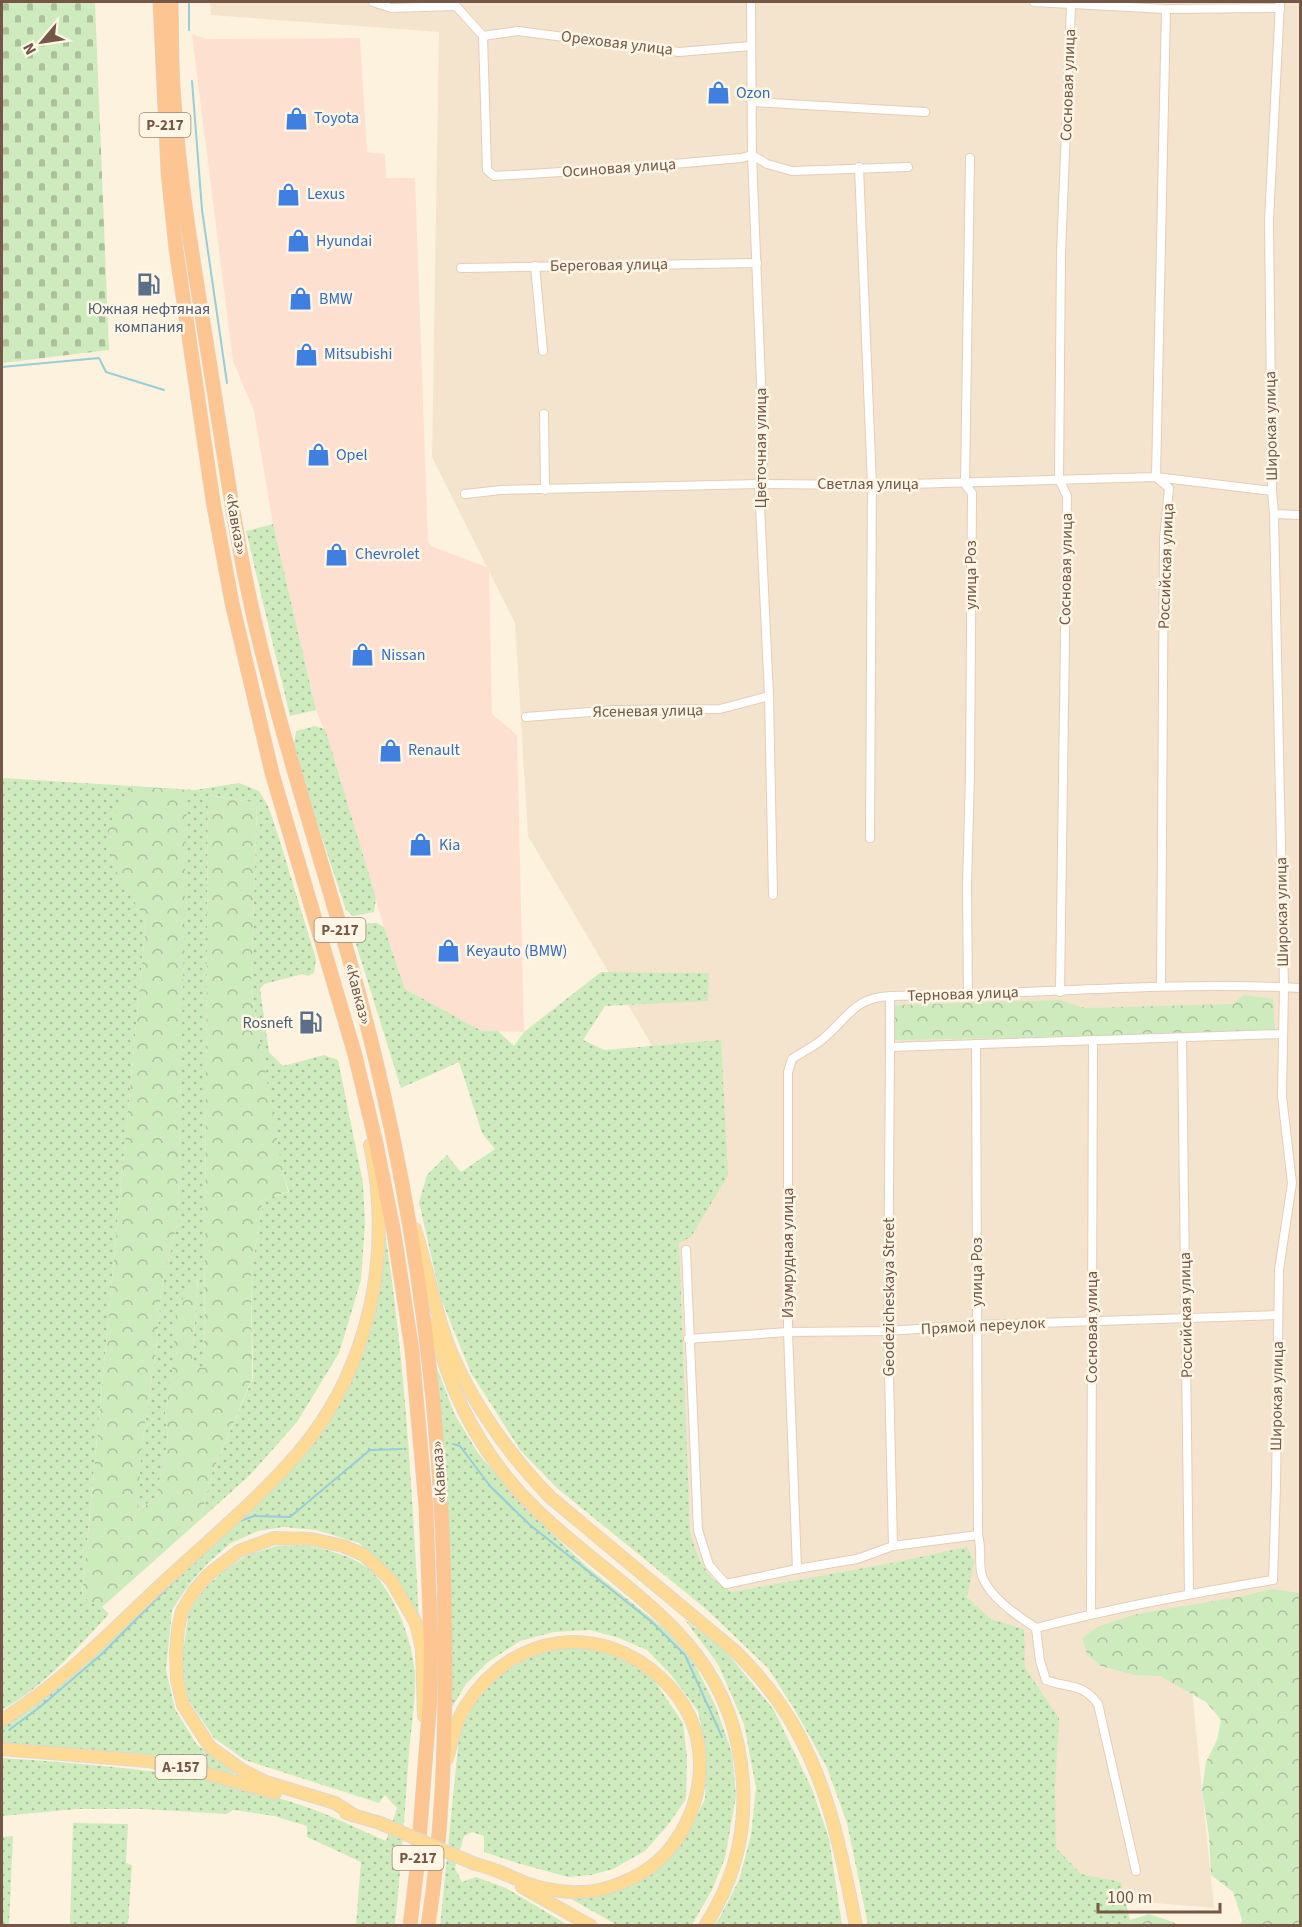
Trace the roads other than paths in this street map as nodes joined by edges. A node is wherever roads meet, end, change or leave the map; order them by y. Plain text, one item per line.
1 (160, 2) edge
2 (171, 2) edge
3 (373, 2) edge
4 (751, 2) edge
5 (1034, 2) edge
6 (1087, 3) edge
7 (1071, 4) junction
8 (1280, 5) edge
9 (1166, 9) junction
10 (483, 36) junction
11 (752, 46) junction
12 (753, 102) junction
13 (925, 112) dead end
14 (752, 155) junction
15 (970, 158) dead end
16 (859, 167) junction
17 (908, 167) dead end
18 (757, 263) junction
19 (535, 266) junction
20 (461, 268) dead end
21 (543, 351) dead end
22 (544, 414) dead end
23 (1156, 477) junction
24 (1059, 479) junction
25 (759, 484) junction
26 (964, 484) junction
27 (872, 486) junction
28 (545, 490) junction
29 (1272, 491) junction
30 (465, 494) dead end
31 (1274, 514) junction
32 (1300, 515) edge
33 (264, 662) junction
34 (250, 679) junction
35 (769, 696) junction
36 (526, 717) dead end
37 (870, 838) dead end
38 (320, 862) junction
39 (773, 895) dead end
40 (318, 927) junction
41 (1161, 986) junction
42 (1284, 987) junction
43 (1300, 988) edge
44 (1060, 992) junction
45 (968, 993) junction
46 (890, 996) junction
47 (1283, 1034) junction
48 (1182, 1038) junction
49 (1093, 1041) junction
50 (976, 1044) junction
51 (890, 1047) junction
52 (364, 1093) junction
53 (404, 1194) junction
54 (686, 1250) dead end
55 (1278, 1315) junction
56 (1186, 1318) junction
57 (1092, 1321) junction
58 (977, 1325) junction
59 (888, 1331) junction
60 (788, 1332) junction
61 (688, 1339) junction
62 (978, 1535) junction
63 (893, 1546) junction
64 (797, 1569) junction
65 (1189, 1593) junction
66 (1091, 1614) junction
67 (1036, 1628) junction
68 (2, 1720) edge
69 (426, 1739) junction
70 (2, 1749) edge
71 (444, 1772) junction
72 (354, 1815) junction
73 (475, 1863) junction
74 (1136, 1871) dead end
75 (410, 1926) edge
76 (428, 1926) edge
77 (591, 1926) edge
78 (705, 1926) edge
79 (856, 1926) edge

1 - 34 highway, «Кавказ» / Р-217
2 - 33 highway, «Кавказ» / Р-217
3 - 10 street
4 - 11 street, Цветочная улица
5 - 7 street
6 - 7 street
6 - 9 street
7 - 24 street, Сосновая улица
8 - 9 street
8 - 29 street, Широкая улица
9 - 23 street, Российская улица
10 - 11 street, Ореховая улица
10 - 14 street, Осиновая улица
11 - 12 street, Цветочная улица
12 - 13 street
12 - 14 street, Цветочная улица
14 - 16 street
14 - 18 street, Цветочная улица
15 - 26 street, улица Роз
16 - 17 street
16 - 27 street
18 - 19 street, Береговая улица
18 - 25 street, Цветочная улица
19 - 20 street, Береговая улица
19 - 21 street
22 - 28 street
23 - 24 street, Светлая улица
23 - 29 street, Светлая улица
23 - 41 street, Российская улица
24 - 26 street, Светлая улица
24 - 44 street, Сосновая улица
25 - 27 street, Светлая улица
25 - 28 street, Светлая улица
25 - 35 street, Цветочная улица
26 - 27 street, Светлая улица
26 - 45 street, улица Роз
27 - 37 street
28 - 30 street, Светлая улица
29 - 31 street, Широкая улица
31 - 32 street
31 - 42 street, Широкая улица
33 - 34 highway
33 - 38 highway, «Кавказ» / Р-217
34 - 40 highway, «Кавказ» / Р-217
35 - 36 street, Ясеневая улица
35 - 39 street, Цветочная улица
38 - 40 highway
38 - 53 highway, «Кавказ» / Р-217
40 - 52 highway, «Кавказ» / Р-217
41 - 42 street, Терновая улица
41 - 44 street, Терновая улица
42 - 43 street, Терновая улица
42 - 47 street, Широкая улица
44 - 45 street, Терновая улица
45 - 46 street, Терновая улица
46 - 51 street, Терновая улица
46 - 60 street, Изумрудная улица
47 - 48 street
47 - 55 street, Широкая улица
48 - 49 street
48 - 56 street, Российская улица
49 - 50 street
49 - 57 street, Сосновая улица
50 - 51 street
50 - 58 street, улица Роз
51 - 59 street, Geodezicheskaya Street
52 - 68 main road
52 - 69 highway, «Кавказ» / Р-217
53 - 71 highway, «Кавказ» / Р-217
53 - 78 main road
53 - 79 main road
54 - 61 street
55 - 56 street, Прямой переулок
55 - 65 street, Широкая улица
56 - 57 street, Прямой переулок
56 - 65 street, Российская улица
57 - 58 street, Прямой переулок
57 - 66 street, Сосновая улица
58 - 59 street, Прямой переулок
58 - 62 street, улица Роз
59 - 60 street, Прямой переулок
59 - 63 street, Geodezicheskaya Street
60 - 61 street, Прямой переулок
60 - 64 street, Изумрудная улица
61 - 64 street
62 - 63 street
62 - 67 street, улица Роз
63 - 64 street
65 - 66 street, Широкая улица
66 - 67 street, Широкая улица
67 - 74 street
69 - 72 main road
69 - 75 highway, Р-217
70 - 72 main road, А-157
71 - 73 main road
71 - 76 highway, «Кавказ» / Р-217
72 - 73 main road, А-157, bridge
73 - 77 main road, А-157

